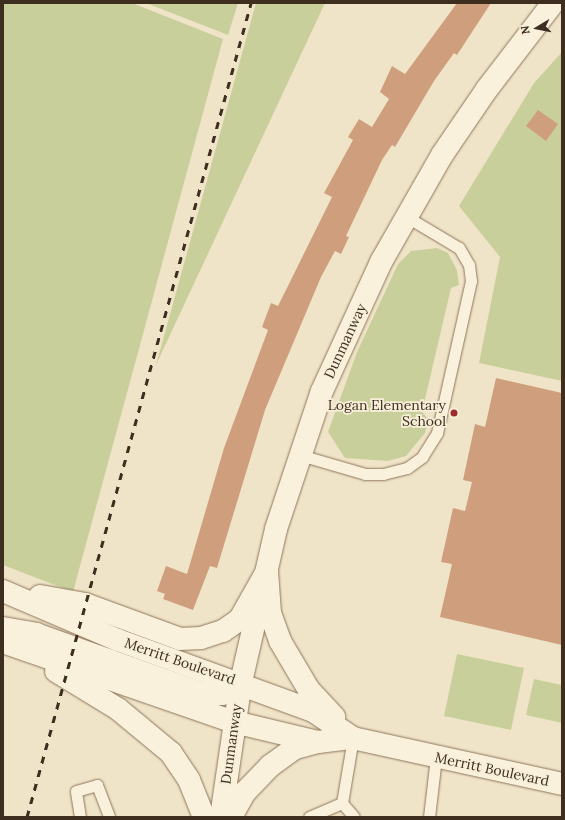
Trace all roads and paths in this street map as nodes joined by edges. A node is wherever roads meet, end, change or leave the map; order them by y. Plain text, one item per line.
1 (553, 3) edge
2 (407, 217) junction
3 (300, 456) junction
4 (267, 571) junction
5 (3, 590) edge
6 (3, 628) edge
7 (3, 642) edge
8 (26, 652) junction
9 (241, 682) junction
10 (234, 722) junction
11 (353, 738) junction
12 (318, 742) junction
13 (436, 757) junction
14 (562, 784) edge
15 (342, 803) junction
16 (80, 817) edge
17 (109, 817) edge
18 (204, 817) edge
19 (221, 817) edge
20 (231, 817) edge
21 (310, 817) edge
22 (354, 817) edge
23 (429, 817) edge

1 - 2 main road, Dunmanway
2 - 3 main road, Dunmanway
2 - 3 lane
3 - 4 main road, Dunmanway
4 - 5 main road
4 - 9 main road, Dunmanway
4 - 11 main road
5 - 9 main road, Merritt Boulevard
6 - 9 main road
7 - 8 main road, Merritt Boulevard
8 - 10 main road, Merritt Boulevard
8 - 18 main road
9 - 10 main road, Dunmanway
9 - 11 main road, Merritt Boulevard
10 - 12 main road, Merritt Boulevard
10 - 19 main road, Dunmanway
11 - 12 main road, Merritt Boulevard
11 - 13 main road, Merritt Boulevard
11 - 15 lane
12 - 20 main road
13 - 14 main road, Merritt Boulevard
13 - 23 lane
15 - 21 lane
15 - 22 lane
16 - 17 lane

